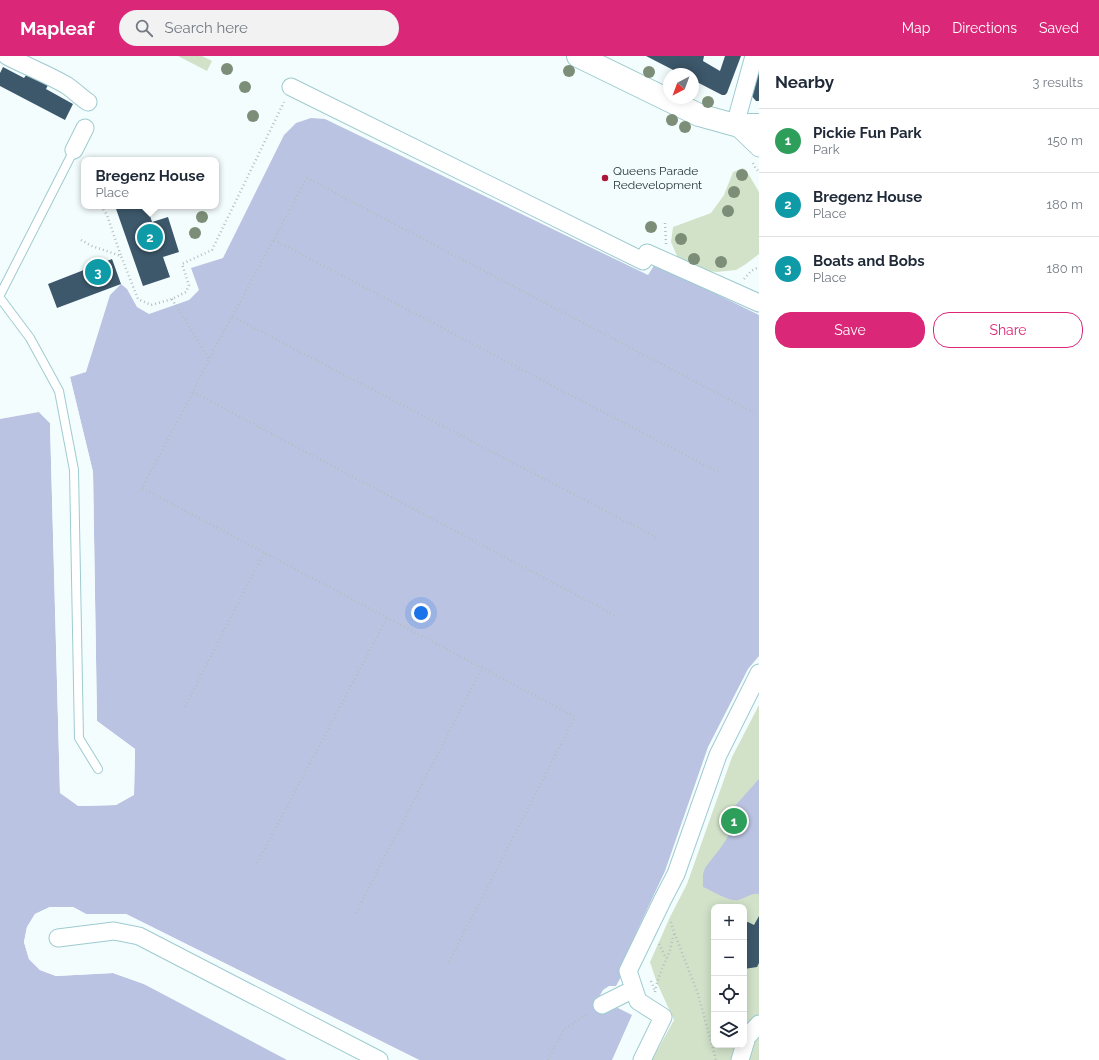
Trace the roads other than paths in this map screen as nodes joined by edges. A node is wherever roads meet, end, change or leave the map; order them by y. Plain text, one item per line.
1 (7, 56) edge
2 (578, 56) edge
3 (754, 56) edge
4 (291, 87) road end
5 (88, 102) dead end
6 (735, 125) junction
7 (759, 125) edge
8 (85, 128) dead end
9 (759, 148) edge
10 (74, 150) joint
11 (0, 295) edge
12 (0, 298) edge
13 (759, 303) edge
14 (759, 673) edge
15 (98, 768) dead end
16 (58, 938) dead end
17 (634, 989) junction
18 (602, 1005) road end
19 (759, 1024) edge
20 (379, 1060) edge
21 (642, 1060) edge
22 (740, 1060) edge

1 - 5 street
2 - 6 main road
3 - 6 street
4 - 13 street
6 - 7 main road
6 - 9 street
8 - 10 street
10 - 11 lane
12 - 15 lane
14 - 17 street
16 - 20 street
17 - 18 street
17 - 21 street
19 - 22 street

